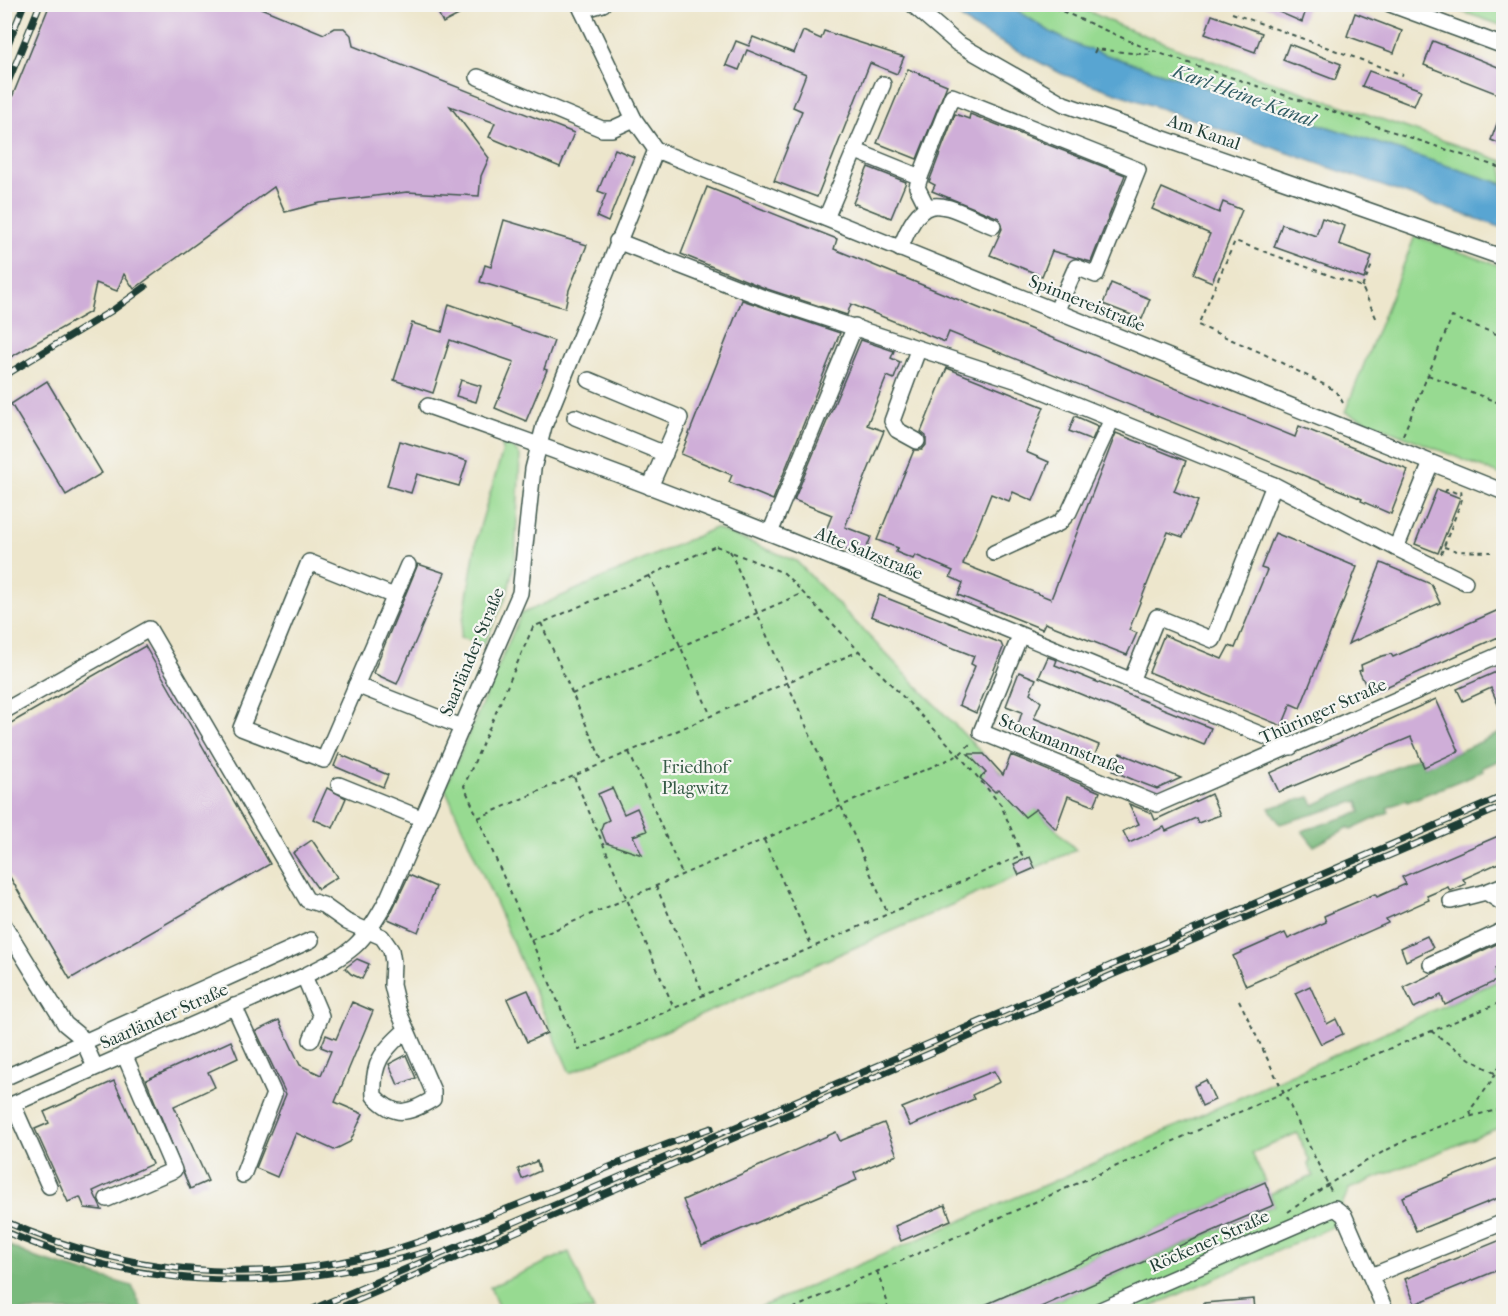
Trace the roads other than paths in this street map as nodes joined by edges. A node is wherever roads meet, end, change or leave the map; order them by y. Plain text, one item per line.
1 (603, 4) edge
2 (912, 4) edge
3 (1390, 4) edge
4 (580, 7) edge
5 (1503, 46) edge
6 (478, 77) dead end
7 (883, 84) dead end
8 (634, 119) junction
9 (656, 150) junction
10 (856, 151) junction
11 (920, 177) junction
12 (927, 207) junction
13 (826, 218) junction
14 (993, 226) dead end
15 (617, 241) junction
16 (900, 249) junction
17 (1503, 258) edge
18 (1056, 312) junction
19 (855, 326) junction
20 (918, 350) junction
21 (589, 380) dead end
22 (428, 406) dead end
23 (575, 417) dead end
24 (1112, 419) junction
25 (917, 441) dead end
26 (539, 443) junction
27 (665, 454) junction
28 (1431, 463) junction
29 (1274, 485) junction
30 (650, 487) junction
31 (1503, 492) edge
32 (770, 533) junction
33 (1396, 548) junction
34 (994, 553) dead end
35 (408, 565) dead end
36 (1465, 582) dead end
37 (394, 596) junction
38 (1020, 636) junction
39 (1503, 652) edge
40 (1131, 681) junction
41 (356, 685) junction
42 (4, 711) edge
43 (462, 727) junction
44 (1291, 747) junction
45 (339, 785) dead end
46 (1157, 804) joint
47 (423, 819) junction
48 (1503, 885) edge
49 (1486, 892) junction
50 (1452, 901) dead end
51 (1503, 904) edge
52 (4, 925) edge
53 (1503, 930) edge
54 (369, 932) junction
55 (311, 940) dead end
56 (1431, 964) dead end
57 (304, 976) junction
58 (234, 1006) junction
59 (406, 1030) junction
60 (311, 1040) dead end
61 (84, 1043) junction
62 (124, 1054) junction
63 (95, 1067) junction
64 (4, 1078) edge
65 (9, 1106) edge
66 (243, 1175) dead end
67 (49, 1186) dead end
68 (107, 1199) dead end
69 (1503, 1222) edge
70 (1371, 1276) junction
71 (1096, 1311) edge
72 (1386, 1311) edge

1 - 4 street
2 - 17 street, Am Kanal
3 - 5 street
4 - 8 street
6 - 8 street
7 - 10 street
8 - 9 street
9 - 13 street, Spinnereistraße
9 - 15 street, Saarländer Straße
10 - 11 street
10 - 13 street
11 - 12 street
11 - 18 street
12 - 14 street
12 - 16 street
13 - 16 street, Spinnereistraße
15 - 19 street
15 - 26 street, Saarländer Straße
16 - 18 street, Spinnereistraße
18 - 28 street, Spinnereistraße
19 - 20 street
19 - 32 street
20 - 24 street
20 - 25 street
21 - 27 street
22 - 26 street, Alte Salzstraße
23 - 27 street
24 - 29 street
24 - 34 street
26 - 30 street, Alte Salzstraße
26 - 43 street, Saarländer Straße
27 - 30 street
28 - 31 street, Spinnereistraße
28 - 33 street
29 - 33 street
29 - 40 street
30 - 32 street, Alte Salzstraße
32 - 38 street, Alte Salzstraße
33 - 36 street
35 - 37 street
37 - 41 street
37 - 41 street
38 - 40 street, Alte Salzstraße
38 - 46 street, Stockmannstraße
39 - 44 street, Thüringer Straße
40 - 44 street, Alte Salzstraße
41 - 43 street
42 - 54 street
43 - 47 street, Saarländer Straße
44 - 46 street, Thüringer Straße
45 - 47 street
47 - 54 street, Saarländer Straße
48 - 49 street
49 - 50 street
49 - 51 street
52 - 61 street
53 - 56 street
54 - 57 street, Saarländer Straße
54 - 59 street
55 - 61 street
57 - 58 street, Saarländer Straße
57 - 60 street
58 - 62 street, Saarländer Straße
58 - 66 street
59 - 59 street
61 - 63 street
61 - 64 street
62 - 63 street, Saarländer Straße
62 - 68 street
63 - 65 street, Saarländer Straße
65 - 67 street
69 - 70 street
70 - 71 street, Röckener Straße
70 - 72 street

